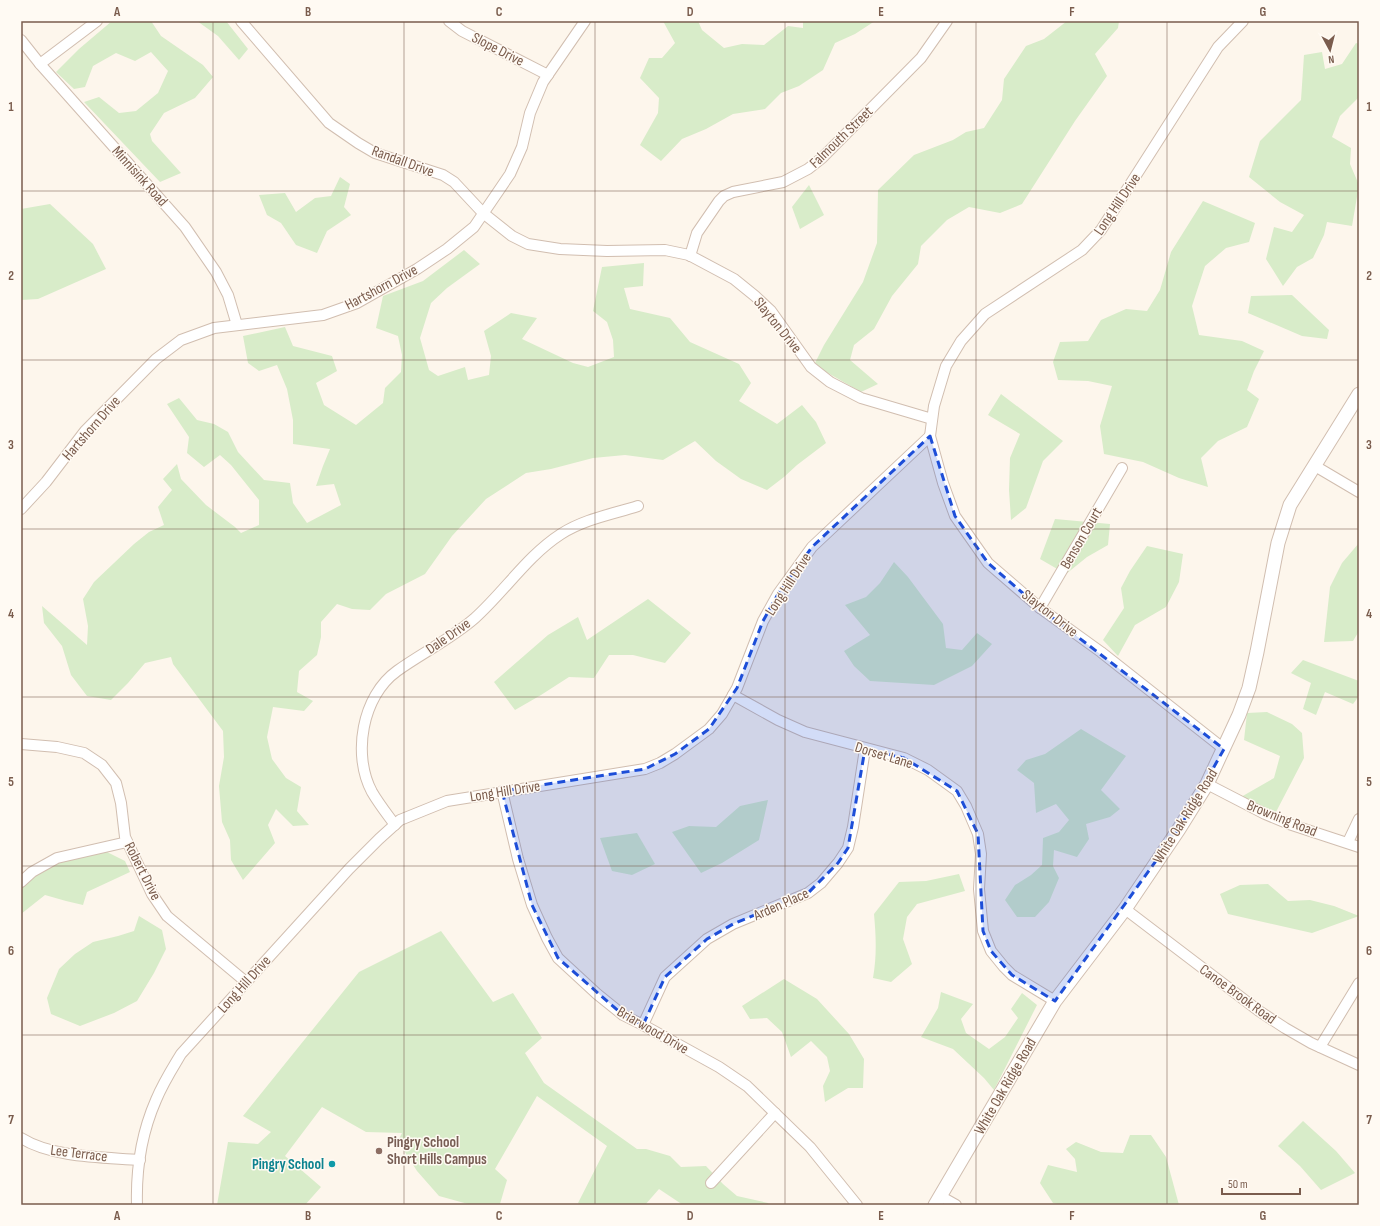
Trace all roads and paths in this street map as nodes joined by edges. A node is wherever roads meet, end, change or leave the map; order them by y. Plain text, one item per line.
1 (97, 21) edge
2 (241, 21) edge
3 (449, 21) edge
4 (585, 21) edge
5 (946, 21) edge
6 (1239, 23) edge
7 (21, 40) edge
8 (40, 64) junction
9 (548, 75) junction
10 (483, 213) junction
11 (690, 256) junction
12 (236, 325) junction
13 (1359, 394) edge
14 (932, 419) junction
15 (930, 436) junction
16 (1315, 466) junction
17 (1122, 468) dead end
18 (1359, 492) edge
19 (638, 506) dead end
20 (21, 509) edge
21 (1040, 608) junction
22 (734, 695) junction
23 (21, 744) edge
24 (866, 749) junction
25 (1224, 749) junction
26 (1207, 784) junction
27 (502, 791) junction
28 (1359, 818) edge
29 (395, 825) junction
30 (127, 842) junction
31 (1348, 842) junction
32 (1359, 847) edge
33 (21, 882) edge
34 (1125, 909) junction
35 (246, 982) junction
36 (1359, 983) edge
37 (1055, 1001) junction
38 (643, 1025) junction
39 (1320, 1047) junction
40 (1359, 1065) edge
41 (775, 1112) junction
42 (21, 1138) edge
43 (140, 1160) junction
44 (711, 1183) dead end
45 (937, 1201) edge
46 (137, 1205) edge
47 (857, 1205) edge
48 (956, 1205) edge

1 - 8 street
2 - 10 street, Randall Drive
3 - 9 street, Slope Drive
4 - 9 street, Hartshorn Drive
5 - 11 street, Falmouth Street
6 - 14 street, Long Hill Drive
7 - 8 street, Minnisink Road
8 - 12 street, Minnisink Road
9 - 10 street, Hartshorn Drive
10 - 11 street, Slayton Drive
10 - 12 street, Hartshorn Drive
11 - 14 street, Slayton Drive
12 - 20 street, Hartshorn Drive
13 - 16 street, White Oak Ridge Road
14 - 15 street, Long Hill Drive
15 - 21 street, Slayton Drive
15 - 22 street, Long Hill Drive
16 - 18 street
16 - 25 street, White Oak Ridge Road
17 - 21 street, Benson Court
19 - 29 street, Dale Drive
21 - 25 street, Slayton Drive
22 - 24 street, Dorset Lane
22 - 27 street, Long Hill Drive
23 - 30 street, Robert Drive
24 - 37 street, Dorset Lane
24 - 38 street, Arden Place
25 - 26 street, White Oak Ridge Road
26 - 31 street, Browning Road
26 - 34 street, White Oak Ridge Road
27 - 29 street, Long Hill Drive
27 - 38 street, Briarwood Drive
28 - 31 street
29 - 35 street, Long Hill Drive
30 - 33 street
30 - 35 street, Robert Drive
31 - 32 street, Browning Road
34 - 37 street, White Oak Ridge Road
34 - 39 street, Canoe Brook Road
35 - 43 street, Long Hill Drive
36 - 39 street
37 - 45 street, White Oak Ridge Road
38 - 41 street, Briarwood Drive
39 - 40 street, Canoe Brook Road
41 - 44 street
41 - 47 street, Briarwood Drive
42 - 43 street, Lee Terrace
43 - 46 street, Long Hill Drive
45 - 48 street

